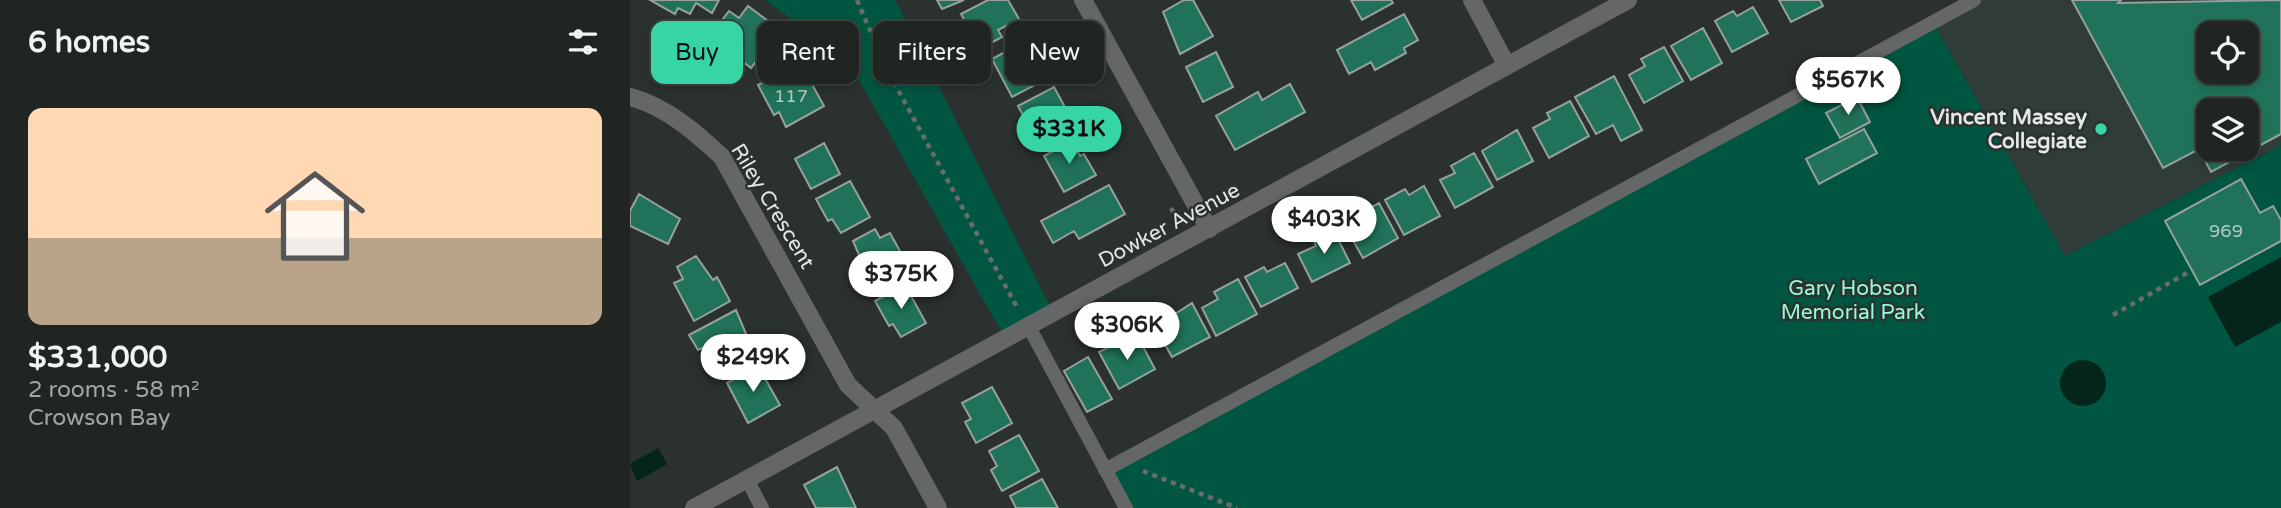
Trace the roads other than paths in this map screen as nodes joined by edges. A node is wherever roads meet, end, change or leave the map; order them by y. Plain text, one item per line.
1 (1083, 0) edge
2 (1472, 0) edge
3 (1628, 0) edge
4 (1974, 0) edge
5 (1507, 66) junction
6 (630, 97) edge
7 (1209, 229) junction
8 (1029, 327) junction
9 (874, 412) junction
10 (1105, 470) junction
11 (748, 481) junction
12 (694, 508) edge
13 (762, 508) edge
14 (938, 508) edge
15 (1126, 508) edge

1 - 7 street
2 - 5 street
3 - 5 street, Dowker Avenue
4 - 10 lane
5 - 7 street, Dowker Avenue
6 - 9 street, Riley Crescent
7 - 8 street, Dowker Avenue
8 - 9 street, Dowker Avenue
8 - 10 lane
9 - 11 street, Dowker Avenue
9 - 14 street, Riley Crescent
10 - 15 lane
11 - 12 street, Dowker Avenue
11 - 13 lane

